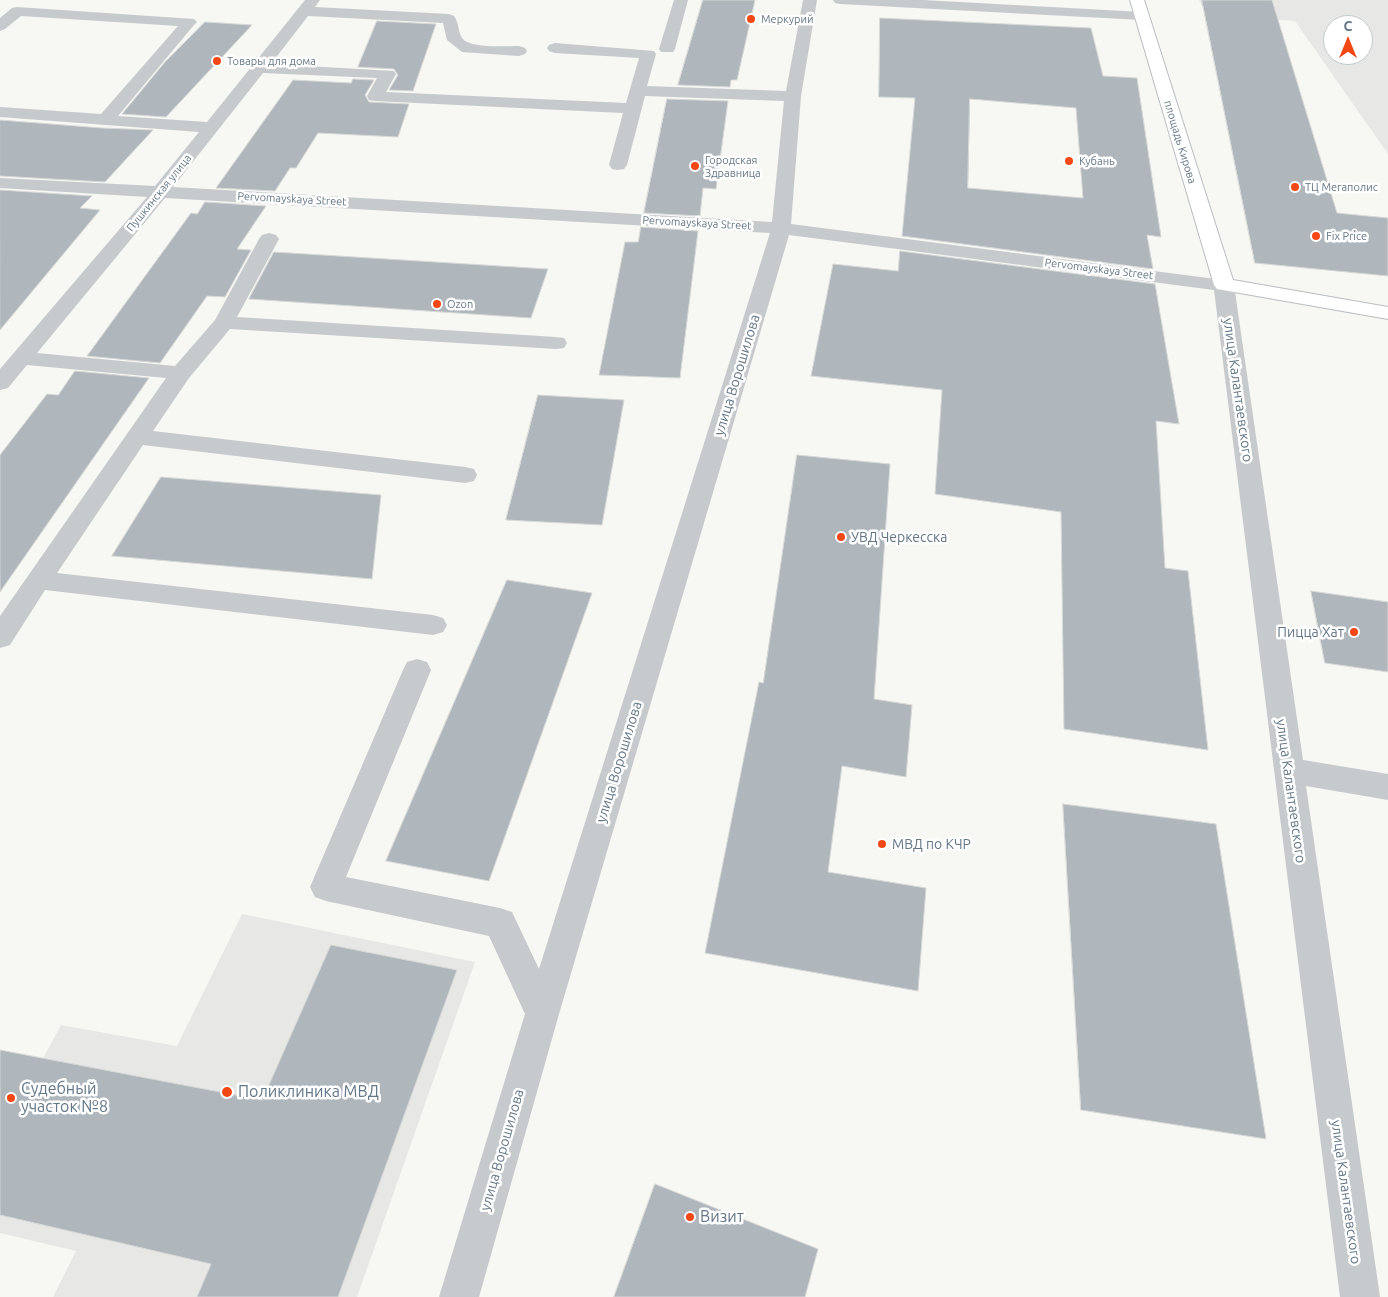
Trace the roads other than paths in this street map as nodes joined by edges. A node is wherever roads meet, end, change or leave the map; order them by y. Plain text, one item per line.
1 (681, 0) edge
2 (810, 0) edge
3 (840, 0) edge
4 (309, 6) edge
5 (1140, 8) edge
6 (0, 26) edge
7 (555, 48) dead end
8 (667, 49) dead end
9 (518, 51) dead end
10 (260, 68) junction
11 (793, 96) junction
12 (635, 100) junction
13 (0, 112) edge
14 (105, 120) junction
15 (212, 128) junction
16 (618, 165) dead end
17 (0, 182) edge
18 (161, 191) junction
19 (781, 228) junction
20 (268, 239) dead end
21 (1224, 285) junction
22 (1388, 313) edge
23 (224, 322) junction
24 (556, 343) dead end
25 (21, 358) junction
26 (182, 373) junction
27 (0, 383) edge
28 (138, 437) junction
29 (465, 475) dead end
30 (38, 580) junction
31 (433, 625) dead end
32 (0, 638) edge
33 (417, 670) dead end
34 (1288, 770) junction
35 (1388, 787) edge
36 (542, 1014) junction
37 (459, 1297) edge
38 (1360, 1297) edge

1 - 8 street
2 - 11 street
3 - 5 street
4 - 9 street
4 - 10 street, Пушкинская улица
5 - 21 main road, площадь Кирова
6 - 14 street
7 - 12 street
10 - 12 street
10 - 15 street, Пушкинская улица
11 - 12 street
11 - 19 street
12 - 16 street
13 - 14 street
14 - 15 street
15 - 18 street, Пушкинская улица
17 - 18 street, Pervomayskaya Street
18 - 19 street, Pervomayskaya Street
18 - 25 street, Пушкинская улица
19 - 21 street, Pervomayskaya Street
19 - 36 street, улица Ворошилова
20 - 23 street
21 - 22 main road, Pervomayskaya Street
21 - 34 street, улица Калантаевского
23 - 24 street
23 - 26 street
25 - 26 street
25 - 27 street, Пушкинская улица
26 - 28 street
28 - 29 street
28 - 30 street
30 - 31 street
30 - 32 street
33 - 36 street
34 - 35 street
34 - 38 street, улица Калантаевского
36 - 37 street, улица Ворошилова

